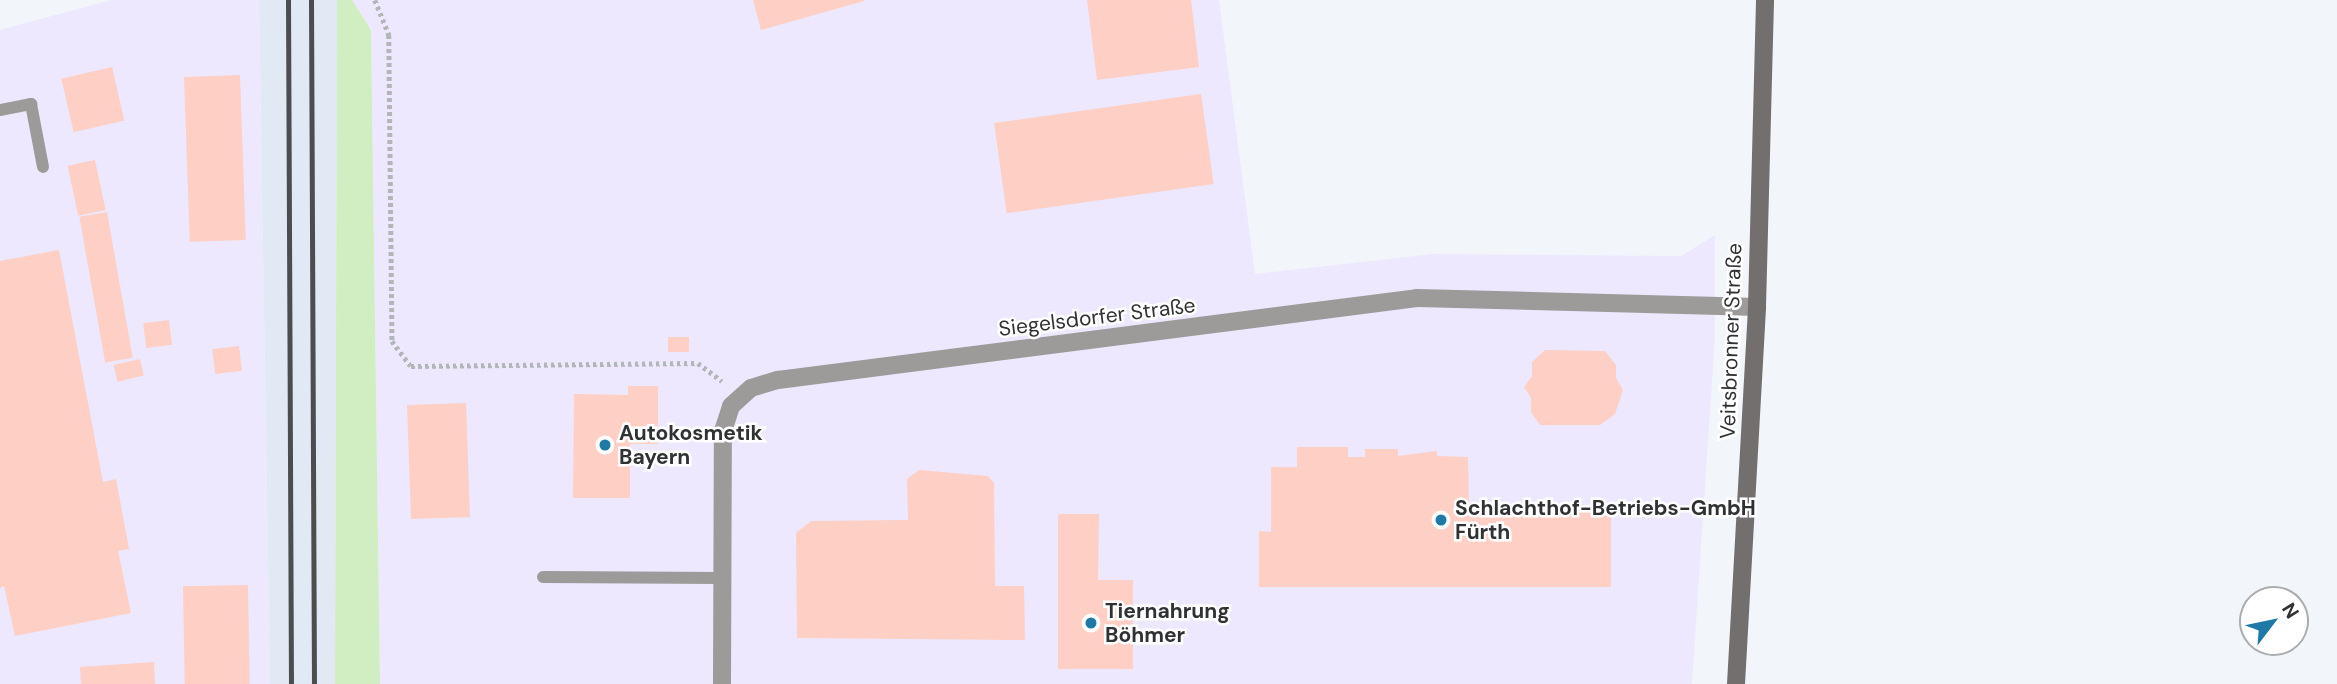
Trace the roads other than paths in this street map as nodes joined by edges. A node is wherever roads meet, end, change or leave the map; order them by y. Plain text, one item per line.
1 (1765, 0) edge
2 (0, 110) edge
3 (43, 167) dead end
4 (1757, 307) junction
5 (543, 577) dead end
6 (722, 578) junction
7 (722, 684) edge
8 (1736, 684) edge

1 - 4 street, Veitsbronner Straße
2 - 3 lane
4 - 6 street, Siegelsdorfer Straße
4 - 8 street, Veitsbronner Straße
5 - 6 lane
6 - 7 street

